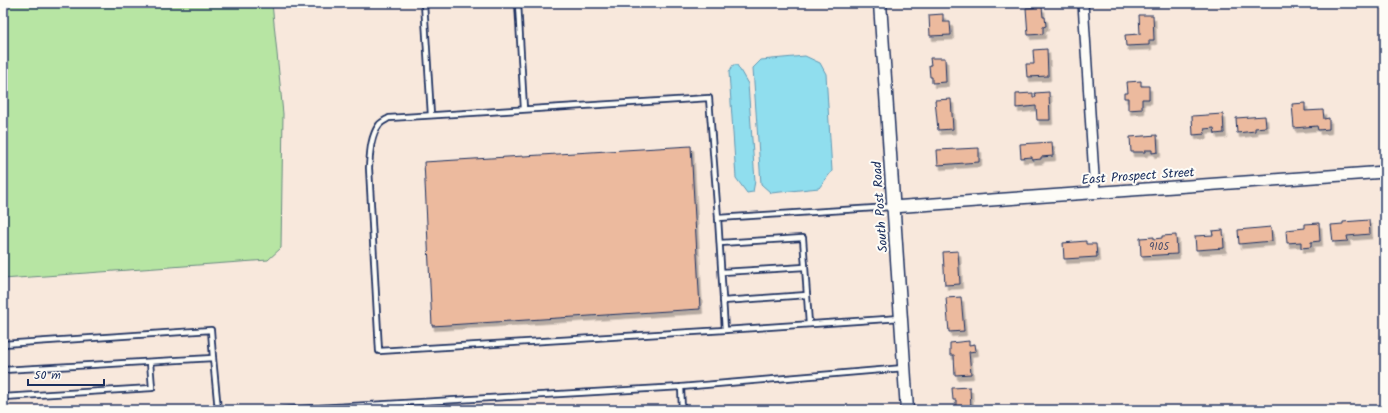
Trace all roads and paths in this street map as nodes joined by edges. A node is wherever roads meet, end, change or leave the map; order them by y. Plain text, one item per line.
1 (424, 3) edge
2 (518, 3) edge
3 (880, 3) edge
4 (1083, 3) edge
5 (524, 110) junction
6 (431, 115) junction
7 (1385, 172) edge
8 (1095, 192) junction
9 (892, 207) junction
10 (718, 218) junction
11 (720, 243) junction
12 (805, 267) junction
13 (722, 272) junction
14 (807, 295) junction
15 (723, 301) junction
16 (901, 318) junction
17 (808, 324) junction
18 (725, 330) junction
19 (3, 344) edge
20 (213, 358) junction
21 (150, 362) junction
22 (904, 368) junction
23 (3, 370) edge
24 (681, 386) junction
25 (3, 397) edge
26 (367, 408) edge
27 (314, 409) edge
28 (218, 410) edge
29 (284, 410) edge
30 (682, 410) edge
31 (907, 410) edge

1 - 6 lane
2 - 5 lane
3 - 9 main road, South Post Road
4 - 8 street
5 - 6 lane
5 - 10 lane
6 - 18 lane
7 - 8 street, East Prospect Street
8 - 9 street, East Prospect Street
9 - 10 lane
9 - 16 main road, South Post Road
10 - 11 lane
11 - 12 lane
11 - 13 lane
12 - 13 lane
12 - 14 lane
13 - 15 lane
14 - 15 lane
14 - 17 lane
15 - 18 lane
16 - 17 lane
16 - 22 main road, South Post Road
17 - 18 lane
19 - 20 lane
20 - 21 lane
20 - 28 lane
21 - 23 lane
21 - 25 lane
22 - 24 lane
22 - 31 main road, South Post Road
24 - 26 lane
24 - 30 lane
26 - 27 lane
27 - 29 lane

